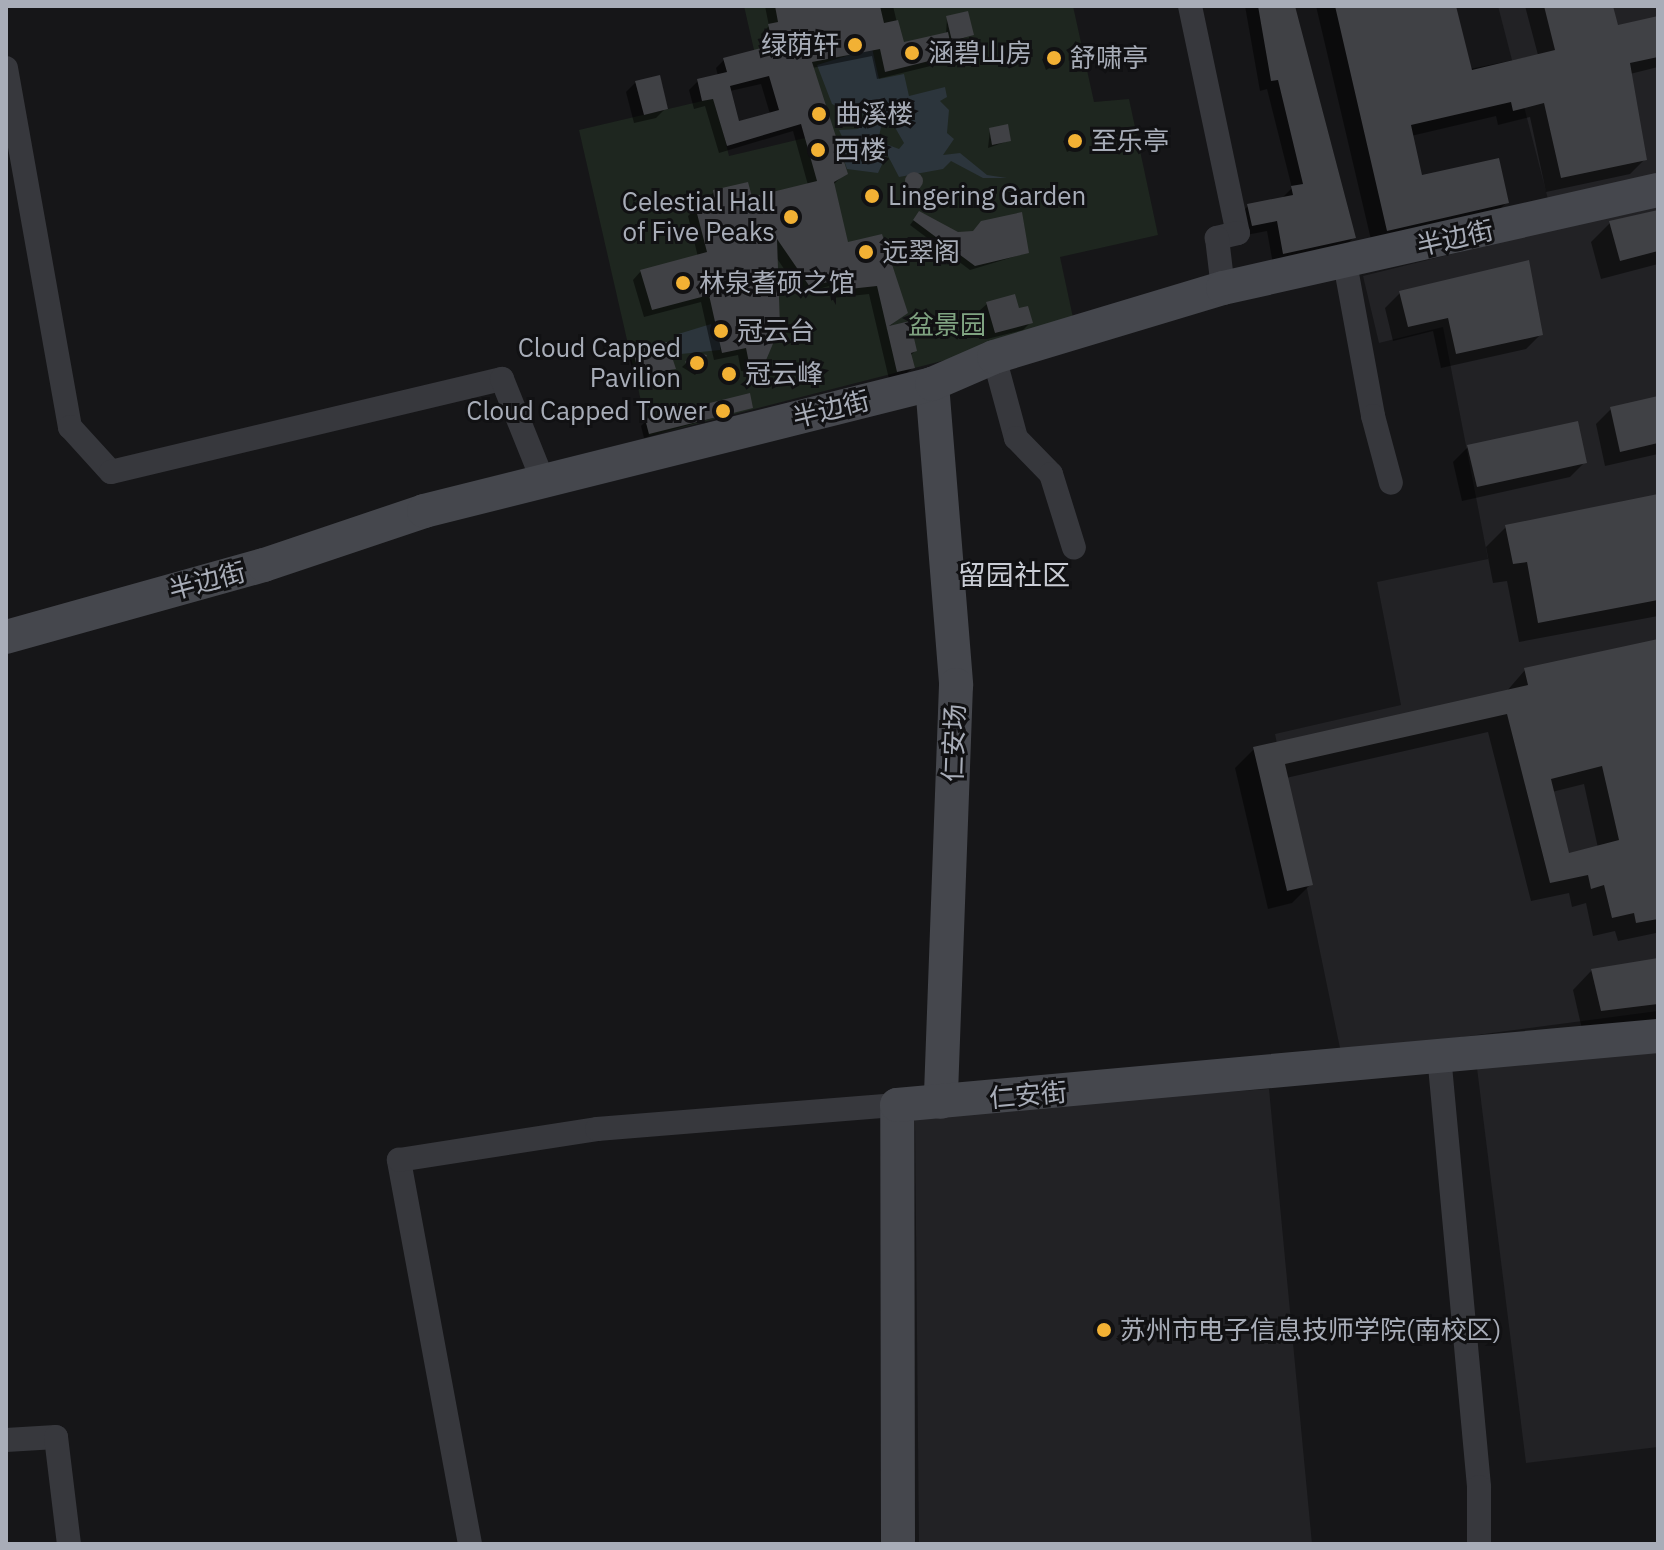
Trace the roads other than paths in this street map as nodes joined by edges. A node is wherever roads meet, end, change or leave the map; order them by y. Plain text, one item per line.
1 (1190, 6) edge
2 (6, 68) edge
3 (1658, 190) edge
4 (1345, 263) junction
5 (1223, 288) junction
6 (994, 357) junction
7 (932, 384) junction
8 (543, 481) junction
9 (1391, 483) dead end
10 (1074, 548) dead end
11 (6, 637) edge
12 (1658, 1036) edge
13 (1439, 1055) junction
14 (941, 1102) junction
15 (897, 1105) junction
16 (6, 1440) edge
17 (69, 1544) edge
18 (470, 1544) edge
19 (898, 1544) edge
20 (1479, 1544) edge

1 - 5 street
2 - 8 street
3 - 4 street, 半边街
4 - 5 street, 半边街
4 - 9 street
5 - 6 street, 半边街
6 - 7 street, 半边街
6 - 10 street
7 - 8 street, 半边街
7 - 14 street, 仁安场
8 - 11 street, 半边街
12 - 13 street, 仁安街
13 - 14 street, 仁安街
13 - 20 street
14 - 15 street, 仁安街
15 - 18 street, 仁安街
15 - 19 street
16 - 17 street

